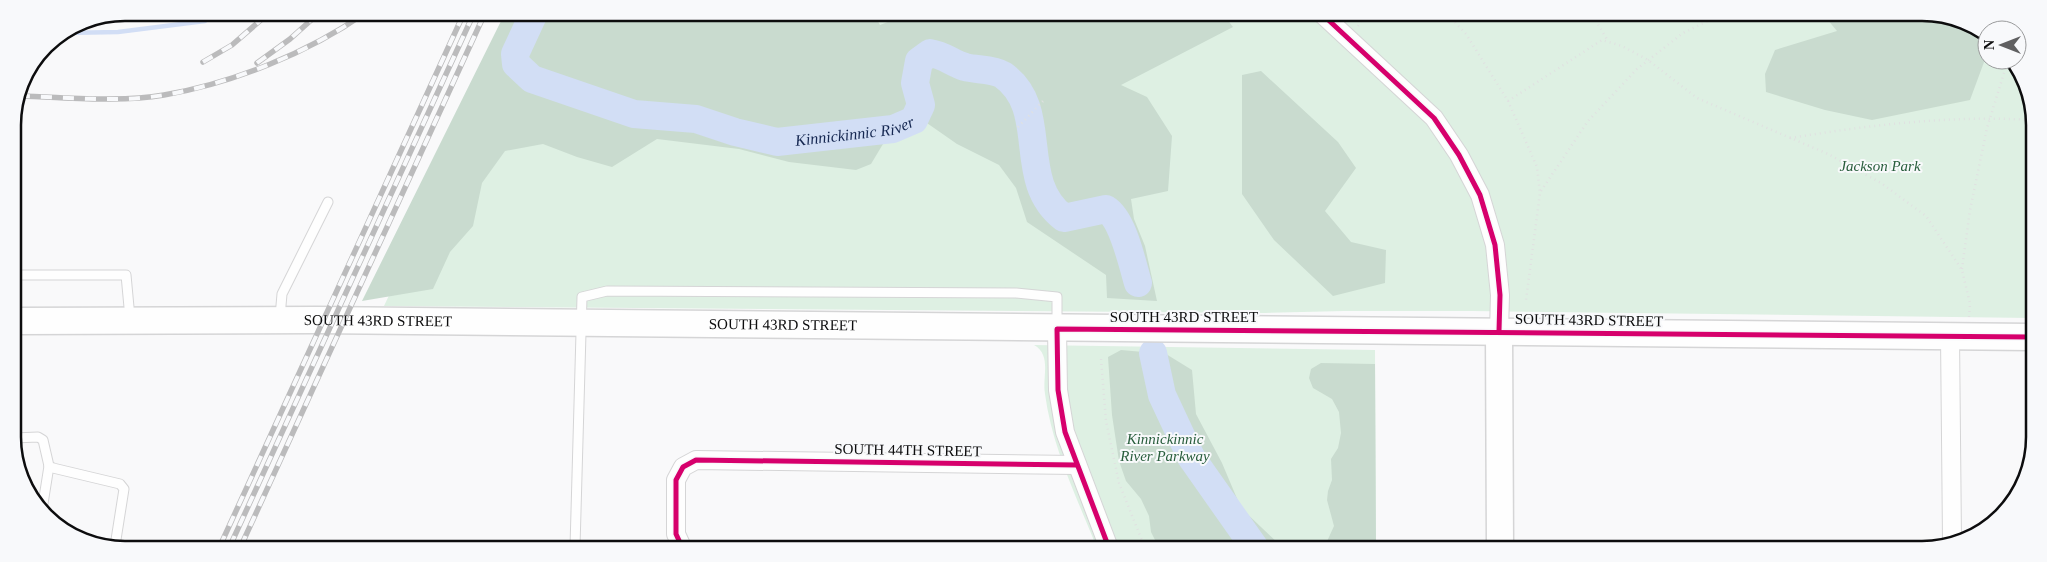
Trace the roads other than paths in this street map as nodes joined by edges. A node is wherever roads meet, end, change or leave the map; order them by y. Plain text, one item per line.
1 (1329, 21) edge
2 (328, 202) dead end
3 (21, 275) edge
4 (21, 320) edge
5 (130, 320) junction
6 (280, 320) junction
7 (581, 322) junction
8 (1057, 329) junction
9 (1960, 329) junction
10 (1499, 331) junction
11 (2026, 336) edge
12 (21, 438) edge
13 (1077, 465) junction
14 (49, 466) junction
15 (44, 501) edge
16 (1952, 536) edge
17 (116, 540) edge
18 (575, 541) edge
19 (679, 541) edge
20 (1106, 541) edge
21 (1500, 541) edge

1 - 10 street
2 - 6 lane
3 - 5 lane
4 - 5 main road, SOUTH 43RD STREET
5 - 6 main road, SOUTH 43RD STREET
6 - 7 main road, SOUTH 43RD STREET
7 - 8 main road, SOUTH 43RD STREET
7 - 8 lane
7 - 18 lane
8 - 10 main road, SOUTH 43RD STREET
8 - 13 street
9 - 10 main road, SOUTH 43RD STREET
9 - 11 main road, SOUTH 43RD STREET
9 - 16 street
10 - 21 main road
12 - 14 lane
13 - 19 street, SOUTH 44TH STREET
13 - 20 street
14 - 15 lane
14 - 17 lane

